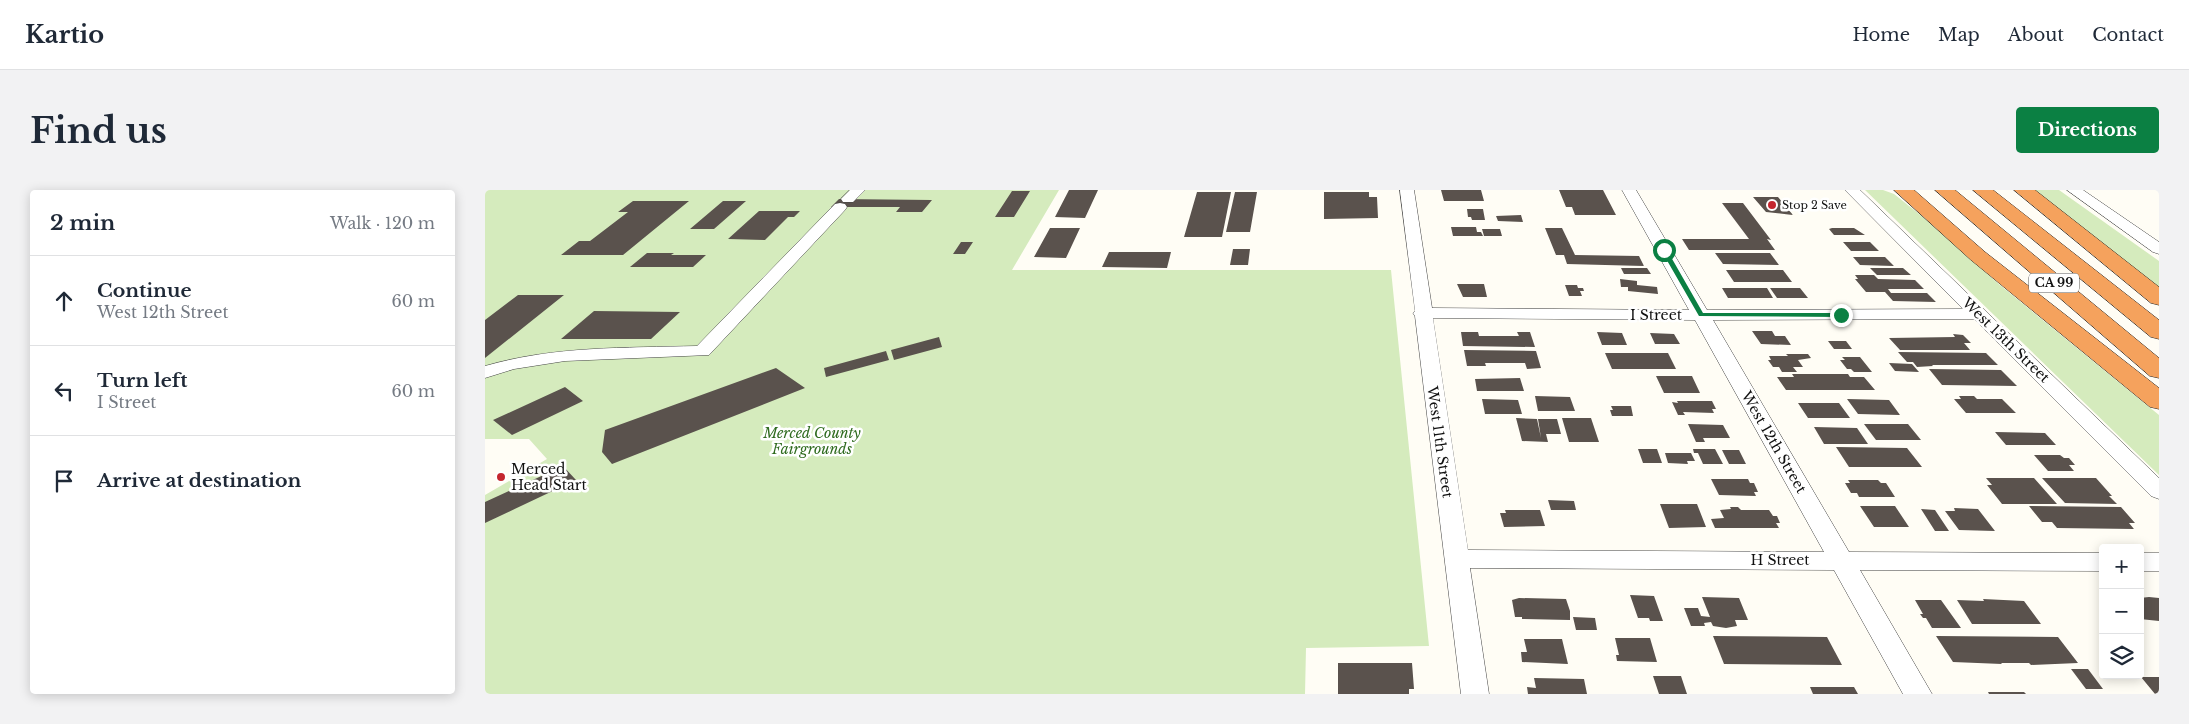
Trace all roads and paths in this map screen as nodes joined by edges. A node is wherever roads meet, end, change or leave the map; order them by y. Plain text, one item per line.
1 (1407, 190) edge
2 (1629, 190) edge
3 (1852, 190) edge
4 (1903, 190) edge
5 (2023, 190) edge
6 (2074, 190) edge
7 (1946, 192) edge
8 (1986, 194) edge
9 (849, 199) edge
10 (2159, 249) edge
11 (2159, 298) edge
12 (1422, 313) junction
13 (1979, 314) junction
14 (1701, 315) junction
15 (2159, 332) edge
16 (2159, 371) edge
17 (485, 372) edge
18 (2159, 401) edge
19 (2159, 491) edge
20 (1456, 558) junction
21 (1842, 561) junction
22 (2099, 562) edge
23 (2144, 562) edge
24 (2159, 562) edge
25 (1475, 694) edge
26 (1919, 694) edge

1 - 12 street, West 11th Street
2 - 14 street, West 12th Street
3 - 13 street, West 13th Street
4 - 18 highway
5 - 11 highway
6 - 10 street
7 - 16 highway, CA 99
8 - 15 highway, CA 99
9 - 17 street
12 - 14 street, I Street
12 - 20 street, West 11th Street
13 - 14 street, I Street
13 - 19 street, West 13th Street
14 - 21 street, West 12th Street
20 - 21 street, H Street
20 - 25 street, West 11th Street
21 - 22 street, H Street
21 - 26 street, West 12th Street
23 - 24 street

